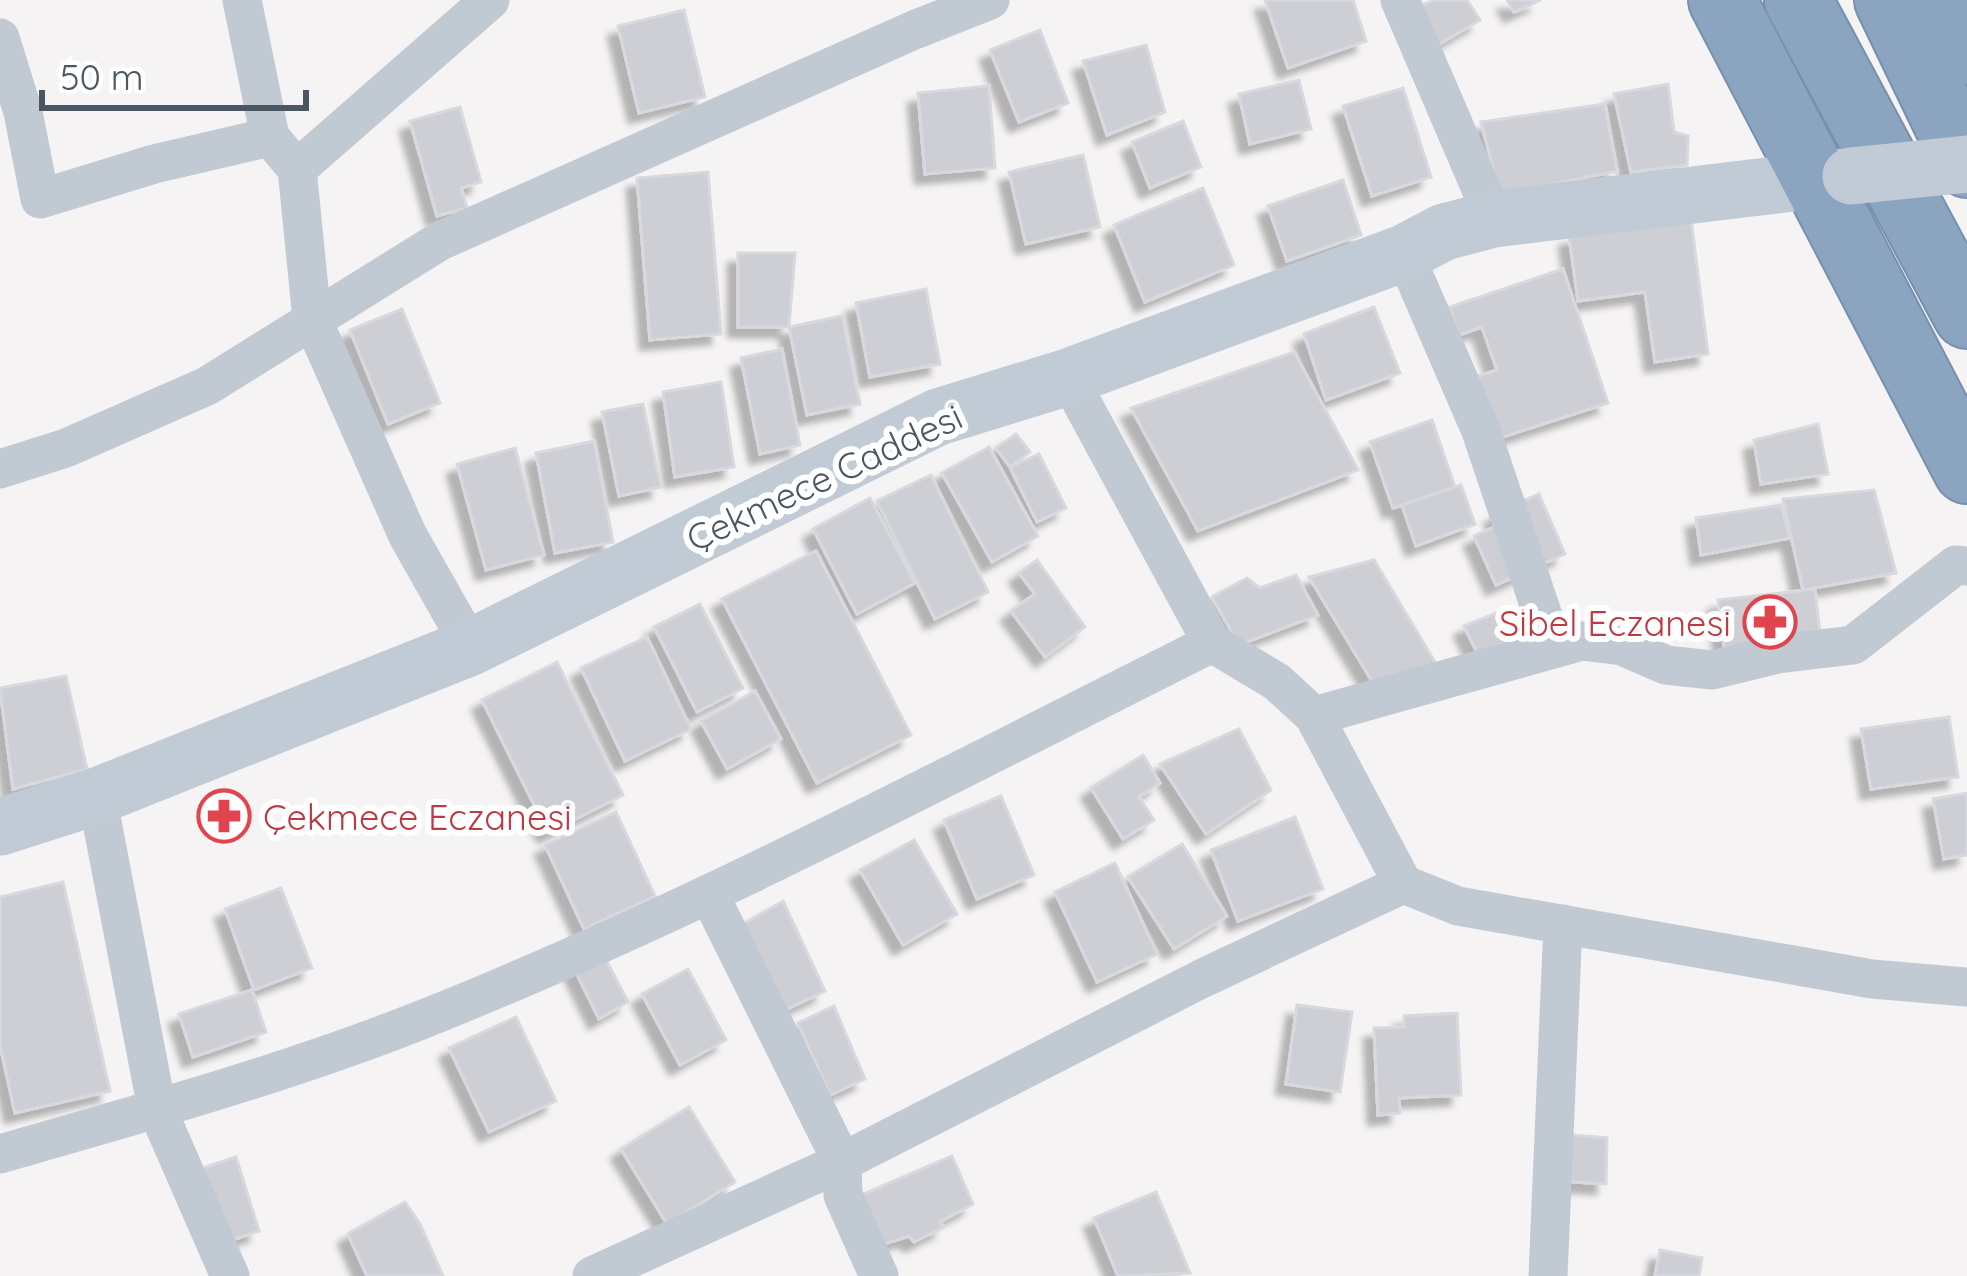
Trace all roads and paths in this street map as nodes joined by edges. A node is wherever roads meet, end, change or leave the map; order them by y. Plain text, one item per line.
1 (242, 0) edge
2 (490, 0) edge
3 (990, 0) edge
4 (1400, 0) edge
5 (1722, 0) edge
6 (1798, 0) edge
7 (1888, 0) edge
8 (1940, 0) edge
9 (0, 38) edge
10 (1967, 51) edge
11 (269, 136) junction
12 (1967, 164) edge
13 (297, 169) junction
14 (1832, 178) junction
15 (1494, 219) junction
16 (1404, 253) junction
17 (1967, 315) edge
18 (312, 319) junction
19 (1068, 377) junction
20 (0, 469) edge
21 (1967, 470) edge
22 (1967, 566) edge
23 (1212, 643) junction
24 (471, 647) junction
25 (1554, 649) junction
26 (1314, 716) junction
27 (97, 796) junction
28 (0, 827) edge
29 (1403, 884) junction
30 (709, 894) junction
31 (1563, 924) junction
32 (1967, 987) edge
33 (157, 1108) junction
34 (0, 1154) edge
35 (842, 1162) junction
36 (230, 1276) edge
37 (592, 1276) edge
38 (879, 1276) edge
39 (1548, 1276) edge

1 - 11 street
2 - 13 street
3 - 18 street
4 - 15 street
5 - 14 highway
6 - 17 highway
7 - 12 highway
8 - 10 highway
9 - 11 street
11 - 13 street
12 - 14 main road, Çekmece Caddesi, bridge
13 - 18 street
14 - 15 main road, Çekmece Caddesi
14 - 21 highway
15 - 16 main road, Çekmece Caddesi
16 - 19 main road, Çekmece Caddesi
16 - 25 street
18 - 20 street
18 - 24 street
19 - 23 street
19 - 24 main road, Çekmece Caddesi
22 - 25 street
23 - 26 street
23 - 30 street
24 - 27 main road, Çekmece Caddesi
25 - 26 street
26 - 29 street
27 - 28 main road, Çekmece Caddesi
27 - 33 street
29 - 31 street
29 - 35 street
30 - 33 street
30 - 35 street
31 - 32 street
31 - 39 street
33 - 34 street
33 - 36 street
35 - 37 street
35 - 38 street

